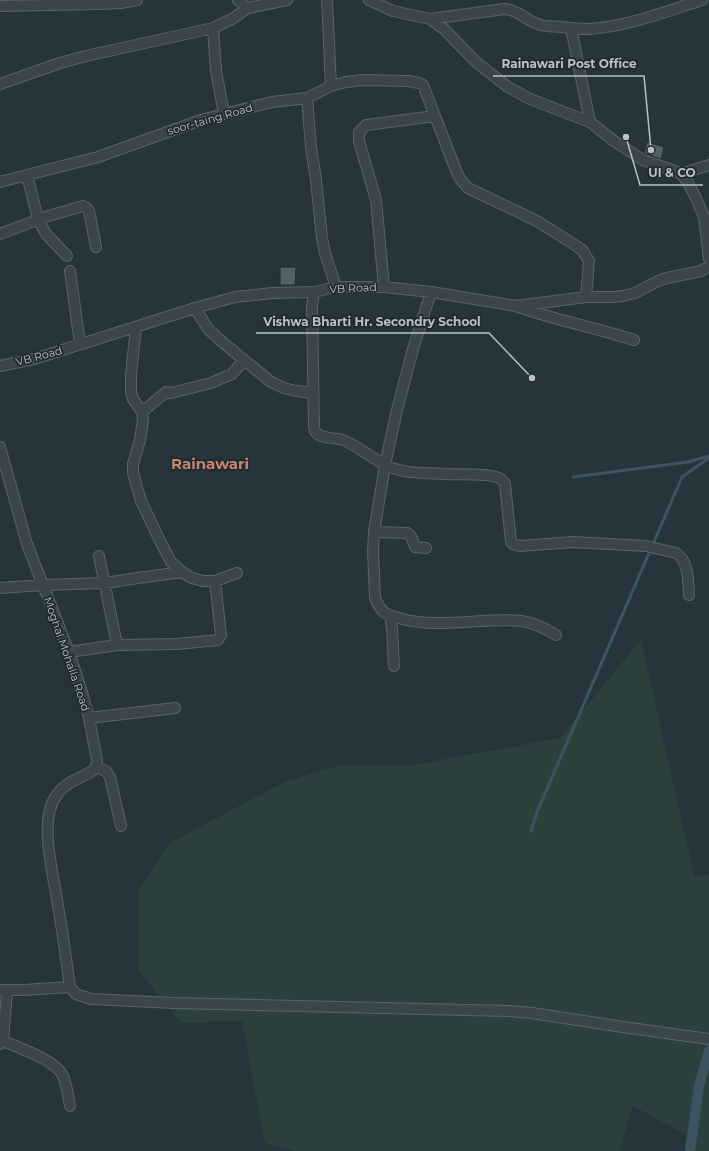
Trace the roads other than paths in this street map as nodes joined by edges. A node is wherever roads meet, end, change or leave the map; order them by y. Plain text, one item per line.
1 (137, 0) edge
2 (238, 0) edge
3 (287, 0) edge
4 (327, 0) edge
5 (369, 0) edge
6 (702, 0) edge
7 (0, 6) edge
8 (248, 8) junction
9 (430, 19) junction
10 (214, 28) junction
11 (571, 28) junction
12 (0, 84) edge
13 (331, 86) junction
14 (307, 98) junction
15 (224, 114) junction
16 (434, 116) junction
17 (590, 122) junction
18 (709, 165) edge
19 (681, 174) junction
20 (27, 175) junction
21 (0, 182) edge
22 (706, 217) edge
23 (38, 220) junction
24 (0, 234) edge
25 (96, 247) dead end
26 (67, 256) dead end
27 (709, 259) edge
28 (709, 266) edge
29 (70, 271) dead end
30 (336, 287) junction
31 (384, 287) junction
32 (314, 292) junction
33 (431, 292) junction
34 (586, 297) junction
35 (516, 306) junction
36 (195, 308) junction
37 (136, 327) junction
38 (634, 340) dead end
39 (80, 344) junction
40 (244, 360) junction
41 (0, 366) edge
42 (313, 393) junction
43 (142, 412) junction
44 (0, 447) edge
45 (385, 465) junction
46 (374, 532) junction
47 (426, 548) dead end
48 (99, 556) dead end
49 (182, 572) junction
50 (237, 573) dead end
51 (215, 581) junction
52 (105, 583) junction
53 (43, 585) junction
54 (0, 588) edge
55 (689, 595) dead end
56 (390, 616) junction
57 (556, 635) dead end
58 (117, 646) junction
59 (69, 652) junction
60 (394, 666) dead end
61 (175, 708) dead end
62 (89, 718) junction
63 (96, 766) junction
64 (120, 826) dead end
65 (70, 987) junction
66 (3, 991) edge
67 (709, 1039) edge
68 (1, 1043) edge
69 (70, 1106) dead end

1 - 7 street
2 - 8 street
3 - 8 street
4 - 13 street
5 - 9 street
6 - 11 street
8 - 10 street
9 - 11 street
9 - 17 street
10 - 12 street
10 - 15 street
11 - 17 street
13 - 14 street, soor-taing Road
13 - 16 street, soor-taing Road
14 - 15 street, soor-taing Road
14 - 30 street
15 - 20 street, soor-taing Road
16 - 31 street
16 - 34 street
17 - 19 street
18 - 19 street
19 - 22 street
20 - 21 street, soor-taing Road
20 - 23 street
22 - 27 street
23 - 24 street
23 - 25 street
23 - 26 street
28 - 34 street, VB Road
29 - 39 street
30 - 31 street, VB Road
30 - 32 street, VB Road
31 - 33 street, VB Road
32 - 36 street, VB Road
32 - 42 street
33 - 35 street, VB Road
33 - 45 street
34 - 35 street, VB Road
35 - 38 street
36 - 37 street, VB Road
36 - 40 street
37 - 39 street, VB Road
37 - 43 street
39 - 41 street, VB Road
40 - 42 street
40 - 43 street
42 - 45 street
43 - 49 street
44 - 53 street, Moghal Mohalla Road
45 - 46 street
45 - 55 street
46 - 47 street
46 - 56 street
48 - 52 street
49 - 51 street
49 - 52 street
50 - 51 street
51 - 58 street
52 - 53 street
52 - 58 street
53 - 54 street
53 - 59 street, Moghal Mohalla Road
56 - 57 street
56 - 60 street
58 - 59 street
59 - 62 street, Moghal Mohalla Road
61 - 62 street
62 - 63 street, Moghal Mohalla Road
63 - 64 street
63 - 65 street
65 - 66 street
65 - 67 street
66 - 68 street
68 - 69 street

